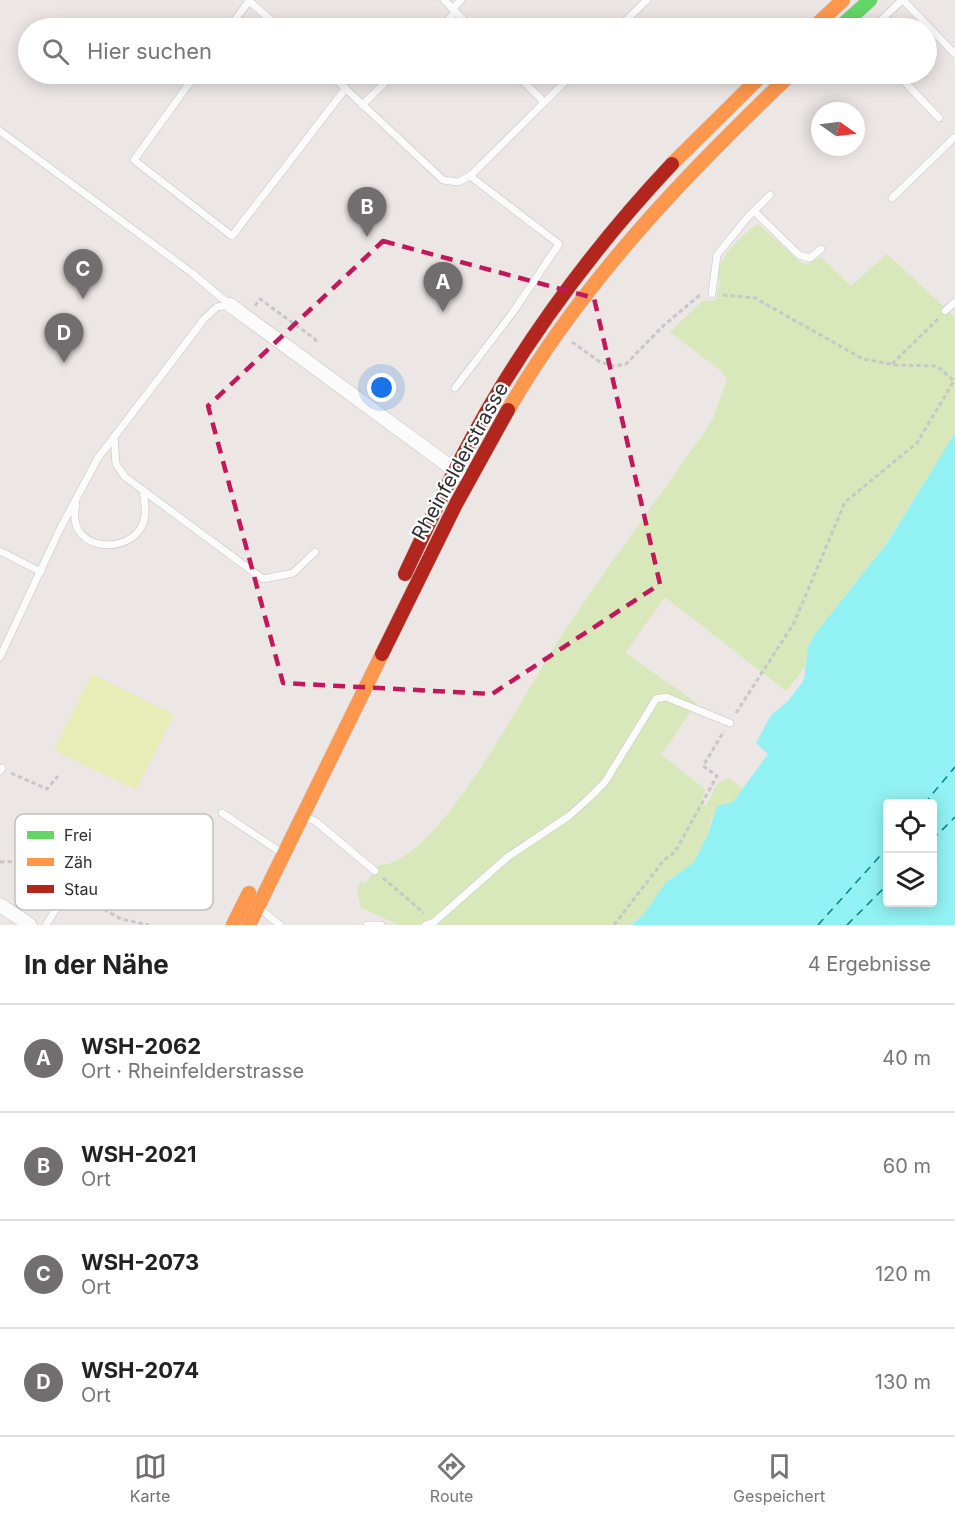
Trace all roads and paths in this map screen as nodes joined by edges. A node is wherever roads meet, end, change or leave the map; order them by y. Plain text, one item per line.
1 (248, 0) edge
2 (444, 0) edge
3 (461, 0) edge
4 (647, 0) edge
5 (843, 0) edge
6 (870, 0) edge
7 (903, 0) edge
8 (454, 10) junction
9 (236, 18) edge
10 (269, 18) edge
11 (447, 18) edge
12 (462, 18) edge
13 (628, 18) edge
14 (824, 18) edge
15 (850, 18) edge
16 (884, 18) edge
17 (920, 18) edge
18 (937, 35) edge
19 (955, 54) edge
20 (189, 84) edge
21 (341, 84) edge
22 (384, 84) edge
23 (526, 84) edge
24 (563, 84) edge
25 (753, 84) edge
26 (780, 84) edge
27 (907, 84) edge
28 (346, 88) junction
29 (544, 102) junction
30 (362, 105) junction
31 (939, 118) dead end
32 (0, 131) edge
33 (955, 137) edge
34 (470, 176) junction
35 (770, 195) dead end
36 (892, 198) dead end
37 (754, 211) junction
38 (821, 249) dead end
39 (712, 294) junction
40 (955, 302) edge
41 (230, 305) junction
42 (945, 311) joint
43 (246, 317) junction
44 (558, 331) junction
45 (317, 344) dead end
46 (892, 364) junction
47 (955, 380) edge
48 (455, 388) dead end
49 (114, 437) junction
50 (455, 471) junction
51 (468, 479) junction
52 (143, 490) junction
53 (78, 494) junction
54 (0, 551) edge
55 (315, 552) dead end
56 (41, 572) junction
57 (399, 586) dead end
58 (0, 657) edge
59 (359, 669) dead end
60 (730, 723) junction
61 (4, 770) edge
62 (58, 776) dead end
63 (222, 813) dead end
64 (303, 816) junction
65 (278, 851) junction
66 (375, 871) joint
67 (0, 905) edge
68 (258, 908) junction
69 (55, 910) edge
70 (434, 922) junction
71 (30, 925) edge
72 (46, 925) edge
73 (233, 925) edge
74 (249, 925) edge
75 (280, 925) edge
76 (367, 925) edge
77 (381, 925) edge
78 (425, 925) edge
79 (614, 925) edge

1 - 9 lane
1 - 10 lane
2 - 8 lane
3 - 8 lane
4 - 13 lane
5 - 14 main road
6 - 15 main road
7 - 16 lane
7 - 17 lane
8 - 11 lane
8 - 12 lane
18 - 19 lane
20 - 28 lane
21 - 28 lane
22 - 30 lane
23 - 29 lane
24 - 29 lane
25 - 50 main road, Rheinfelderstrasse
26 - 44 main road, Rheinfelderstrasse
27 - 31 lane
28 - 30 lane
29 - 34 lane
30 - 34 lane
32 - 41 lane
33 - 36 lane
34 - 48 lane
35 - 37 lane
37 - 38 lane
37 - 39 lane
39 - 44 path
39 - 46 path
40 - 42 lane
41 - 43 street
41 - 49 lane
42 - 46 path
43 - 45 path
43 - 50 street
44 - 51 main road, Rheinfelderstrasse
46 - 47 path
47 - 60 path
49 - 52 lane
49 - 53 lane
50 - 51 street
50 - 57 main road, Rheinfelderstrasse
51 - 64 main road, Rheinfelderstrasse
52 - 53 lane
52 - 55 lane
53 - 56 lane
54 - 56 lane
56 - 58 lane
59 - 65 main road, Rheinfelderstrasse
60 - 70 lane
60 - 79 path
61 - 62 path
63 - 65 lane
64 - 65 main road, Rheinfelderstrasse
64 - 66 lane
65 - 68 main road, Rheinfelderstrasse
65 - 73 main road, Rheinfelderstrasse
66 - 70 path
67 - 71 street
68 - 74 main road, Rheinfelderstrasse
68 - 75 lane
69 - 72 lane
70 - 78 lane
76 - 77 lane

